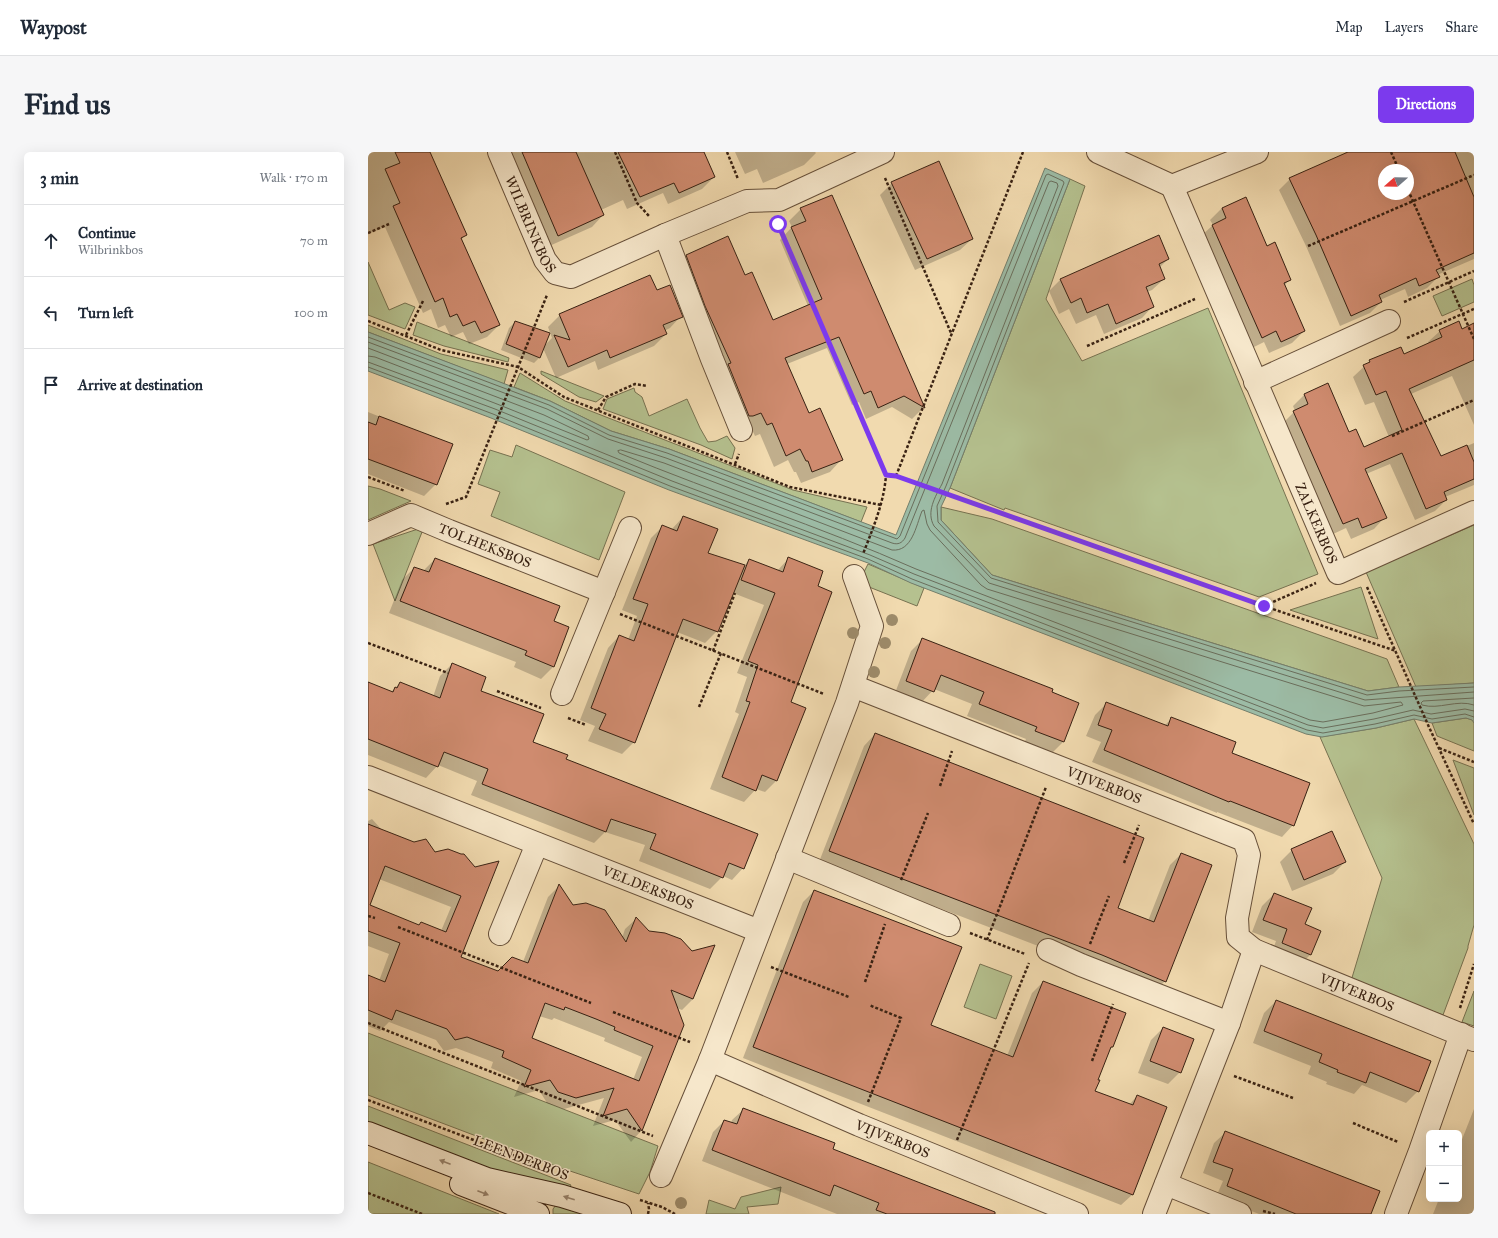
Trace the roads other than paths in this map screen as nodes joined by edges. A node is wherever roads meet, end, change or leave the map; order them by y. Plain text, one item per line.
1 (499, 152) edge
2 (1098, 152) edge
3 (1257, 152) edge
4 (879, 154) edge
5 (1172, 186) junction
6 (665, 235) junction
7 (1389, 321) road end
8 (1255, 382) junction
9 (741, 439) road end
10 (1474, 512) edge
11 (630, 528) dead end
12 (368, 534) edge
13 (854, 576) road end
14 (601, 599) junction
15 (562, 694) dead end
16 (850, 695) junction
17 (368, 777) edge
18 (537, 844) junction
19 (787, 858) junction
20 (949, 926) road end
21 (759, 931) junction
22 (500, 934) dead end
23 (1048, 950) dead end
24 (1254, 950) junction
25 (1229, 1023) junction
26 (1467, 1037) edge
27 (712, 1056) junction
28 (368, 1133) edge
29 (368, 1148) edge
30 (660, 1176) dead end
31 (1166, 1184) junction
32 (538, 1214) edge
33 (620, 1214) edge
34 (1077, 1214) edge
35 (1154, 1214) edge
36 (1240, 1214) edge
37 (1396, 1214) edge

1 - 6 street, WILBRINKBOS
2 - 5 street
3 - 5 street
4 - 6 street, WILBRINKBOS
5 - 8 street, ZALKERBOS
6 - 9 street
7 - 8 street
8 - 10 street, ZALKERBOS
11 - 14 street
12 - 14 street, TOLHEKSBOS
13 - 16 street
14 - 15 street
16 - 19 street
16 - 24 street, VIJVERBOS
17 - 18 street, VELDERSBOS
18 - 21 street, VELDERSBOS
18 - 22 street
19 - 20 street
19 - 21 street
21 - 27 street
23 - 25 street
24 - 25 street
24 - 26 street, VIJVERBOS
25 - 31 street
26 - 37 street
27 - 30 street
27 - 34 street, VIJVERBOS
33 -> 28 street, LEENDERBOS
29 -> 32 street
31 - 35 street
31 - 36 street

